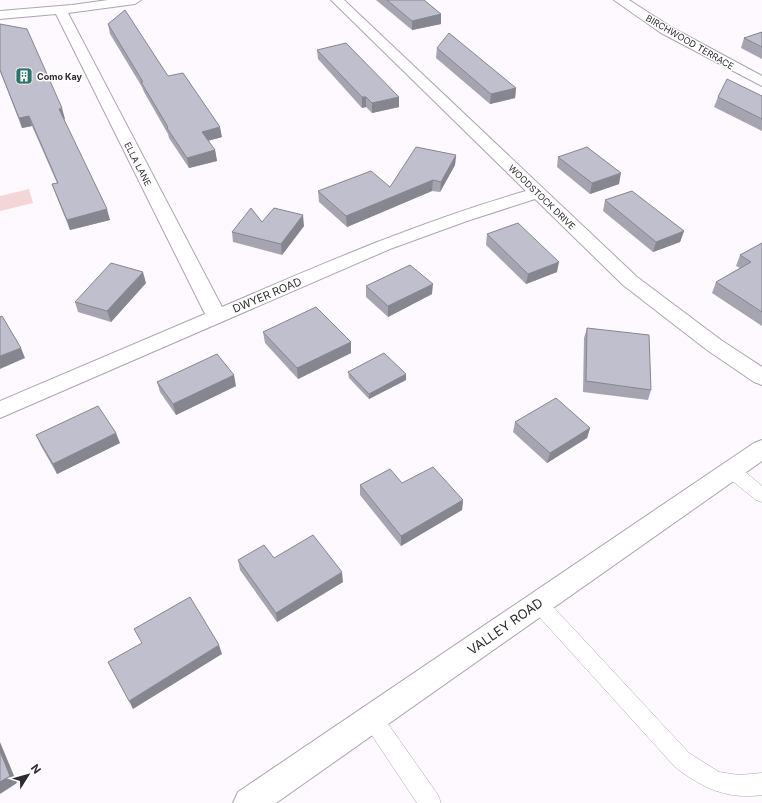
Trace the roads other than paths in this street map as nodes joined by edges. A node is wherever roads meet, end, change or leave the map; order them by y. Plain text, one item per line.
1 (135, 0) edge
2 (337, 0) edge
3 (620, 0) edge
4 (60, 10) junction
5 (0, 15) edge
6 (762, 82) edge
7 (538, 193) junction
8 (217, 317) junction
9 (762, 377) edge
10 (0, 410) edge
11 (762, 449) edge
12 (731, 470) junction
13 (762, 495) edge
14 (538, 603) junction
15 (372, 718) junction
16 (762, 784) edge
17 (249, 803) edge
18 (430, 803) edge

1 - 4 street
2 - 7 street, WOODSTOCK DRIVE
3 - 6 street, BIRCHWOOD TERRACE
4 - 5 street
4 - 8 street, ELLA LANE
7 - 8 street, DWYER ROAD
7 - 9 street, WOODSTOCK DRIVE
8 - 10 street, DWYER ROAD
11 - 12 street, VALLEY ROAD
12 - 13 lane
12 - 14 street, VALLEY ROAD
14 - 15 street, VALLEY ROAD
14 - 16 lane
15 - 17 street, VALLEY ROAD
15 - 18 lane

